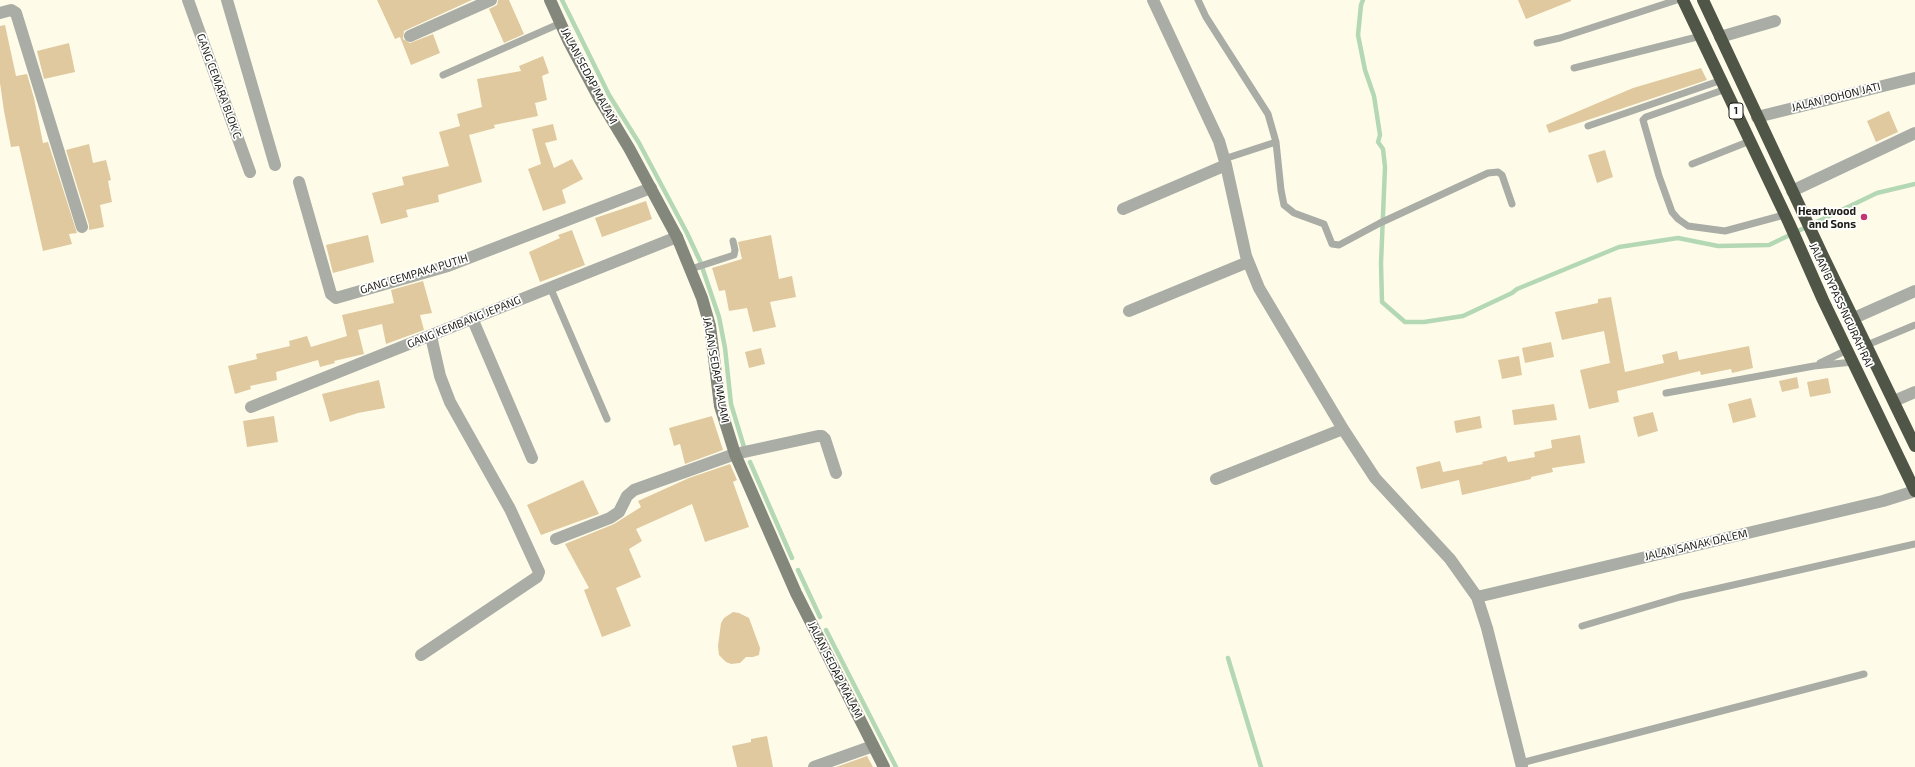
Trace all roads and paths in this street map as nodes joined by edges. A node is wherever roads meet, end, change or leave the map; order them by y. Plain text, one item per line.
1 (188, 0) edge
2 (227, 0) edge
3 (491, 0) edge
4 (550, 0) edge
5 (1152, 0) edge
6 (1198, 0) edge
7 (1677, 0) edge
8 (1682, 0) edge
9 (1703, 0) edge
10 (0, 13) edge
11 (1775, 21) dead end
12 (561, 23) junction
13 (410, 36) dead end
14 (1701, 36) junction
15 (1720, 37) junction
16 (1537, 43) dead end
17 (1574, 68) dead end
18 (443, 75) dead end
19 (1915, 78) edge
20 (1724, 85) junction
21 (1757, 117) junction
22 (1588, 126) dead end
23 (1915, 133) edge
24 (1750, 141) junction
25 (1276, 142) junction
26 (1225, 162) junction
27 (1692, 164) dead end
28 (275, 165) dead end
29 (250, 172) dead end
30 (299, 182) dead end
31 (651, 188) junction
32 (1792, 192) junction
33 (1512, 204) dead end
34 (1123, 209) dead end
35 (1787, 219) junction
36 (82, 227) dead end
37 (677, 237) junction
38 (733, 241) dead end
39 (1248, 262) junction
40 (699, 267) junction
41 (550, 287) junction
42 (1915, 291) edge
43 (1129, 311) dead end
44 (472, 318) junction
45 (1854, 318) junction
46 (1915, 325) edge
47 (431, 336) junction
48 (1867, 345) junction
49 (1847, 350) junction
50 (1853, 362) junction
51 (1814, 366) junction
52 (1915, 392) edge
53 (1666, 393) dead end
54 (1894, 401) junction
55 (251, 407) dead end
56 (607, 419) dead end
57 (1343, 429) junction
58 (1915, 446) edge
59 (739, 453) junction
60 (532, 458) dead end
61 (836, 472) dead end
62 (1216, 479) dead end
63 (1915, 491) edge
64 (556, 539) dead end
65 (1915, 544) edge
66 (1477, 597) junction
67 (1582, 626) dead end
68 (421, 655) dead end
69 (1864, 674) dead end
70 (873, 746) junction
71 (1522, 765) edge
72 (814, 767) edge
73 (884, 767) edge

1 - 29 street, GANG CEMARA BLOK C
2 - 28 street
3 - 13 street
4 - 12 street, JALAN SEDAP MALAM
5 - 26 street
6 - 25 lane
7 - 16 lane
8 - 14 highway, JALAN BYPASS NGURAH RAI / 1
9 - 15 highway, JALAN BYPASS NGURAH RAI / 1
10 - 36 street
11 - 15 street
12 - 18 lane
12 - 31 street, JALAN SEDAP MALAM
14 - 17 lane
14 - 20 highway, JALAN BYPASS NGURAH RAI / 1
15 - 21 highway, JALAN BYPASS NGURAH RAI / 1
19 - 21 street, JALAN POHON JATI
20 - 22 lane
20 - 24 highway, JALAN BYPASS NGURAH RAI / 1
20 - 35 lane
21 - 32 highway, JALAN BYPASS NGURAH RAI / 1
23 - 32 street
24 - 27 lane
24 - 35 highway, JALAN BYPASS NGURAH RAI / 1
25 - 26 lane
25 - 33 lane
26 - 34 street
26 - 39 street
30 - 31 street, GANG CEMPAKA PUTIH
31 - 37 street, JALAN SEDAP MALAM
32 - 45 highway, JALAN BYPASS NGURAH RAI / 1
35 - 49 highway, JALAN BYPASS NGURAH RAI / 1
37 - 40 street, JALAN SEDAP MALAM
37 - 41 street, GANG KEMBANG JEPANG
38 - 40 lane
39 - 43 street
39 - 57 street
40 - 59 street, JALAN SEDAP MALAM
41 - 44 street, GANG KEMBANG JEPANG
41 - 56 lane
42 - 45 street
44 - 47 street, GANG KEMBANG JEPANG
44 - 60 street
45 - 48 highway, JALAN BYPASS NGURAH RAI / 1
46 - 48 lane
47 - 55 street, GANG KEMBANG JEPANG
47 - 68 street
48 - 54 highway, JALAN BYPASS NGURAH RAI / 1
49 - 50 highway, JALAN BYPASS NGURAH RAI / 1
49 - 51 lane
50 - 51 lane
50 - 63 highway, JALAN BYPASS NGURAH RAI / 1
51 - 53 lane
52 - 54 street
54 - 58 highway, JALAN BYPASS NGURAH RAI / 1
57 - 62 street
57 - 66 street
59 - 61 street
59 - 64 street
59 - 70 street, JALAN SEDAP MALAM
63 - 66 street, JALAN SANAK DALEM
65 - 67 lane
66 - 71 street
69 - 71 lane
70 - 72 street
70 - 73 street, JALAN SEDAP MALAM

